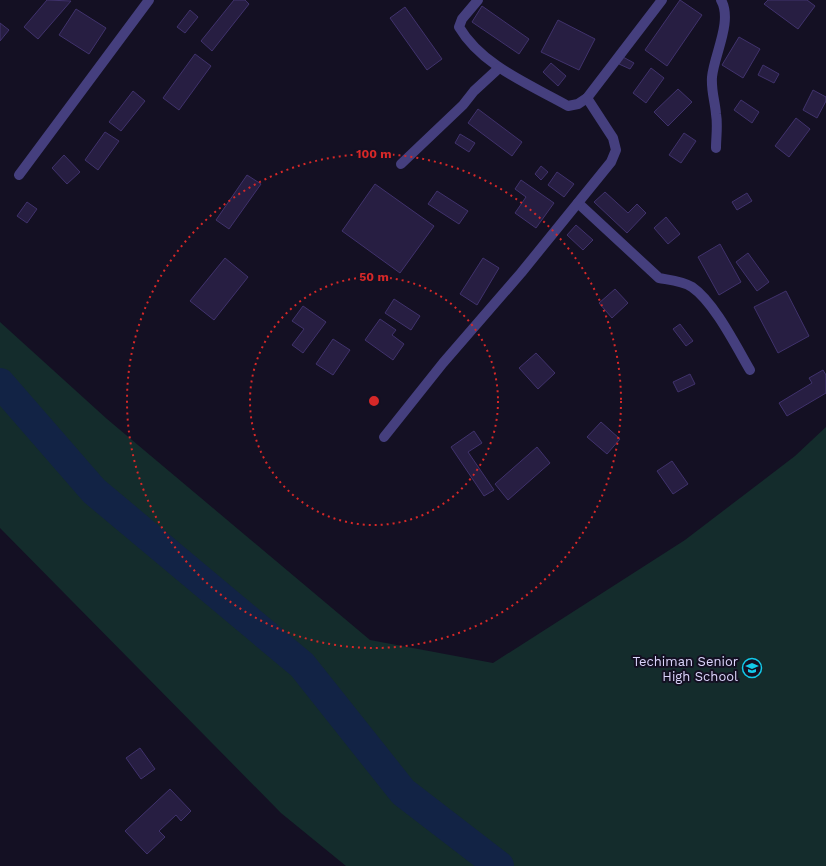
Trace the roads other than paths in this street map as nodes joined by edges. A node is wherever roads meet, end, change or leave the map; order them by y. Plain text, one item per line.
1 (149, 0) edge
2 (478, 0) edge
3 (662, 0) edge
4 (721, 0) edge
5 (499, 68) junction
6 (587, 98) junction
7 (716, 148) dead end
8 (401, 164) dead end
9 (18, 175) dead end
10 (578, 203) junction
11 (750, 370) dead end
12 (384, 438) dead end

1 - 9 street
2 - 5 street
3 - 6 street
4 - 7 street
5 - 6 street
5 - 8 street
6 - 10 street
10 - 11 street
10 - 12 street

